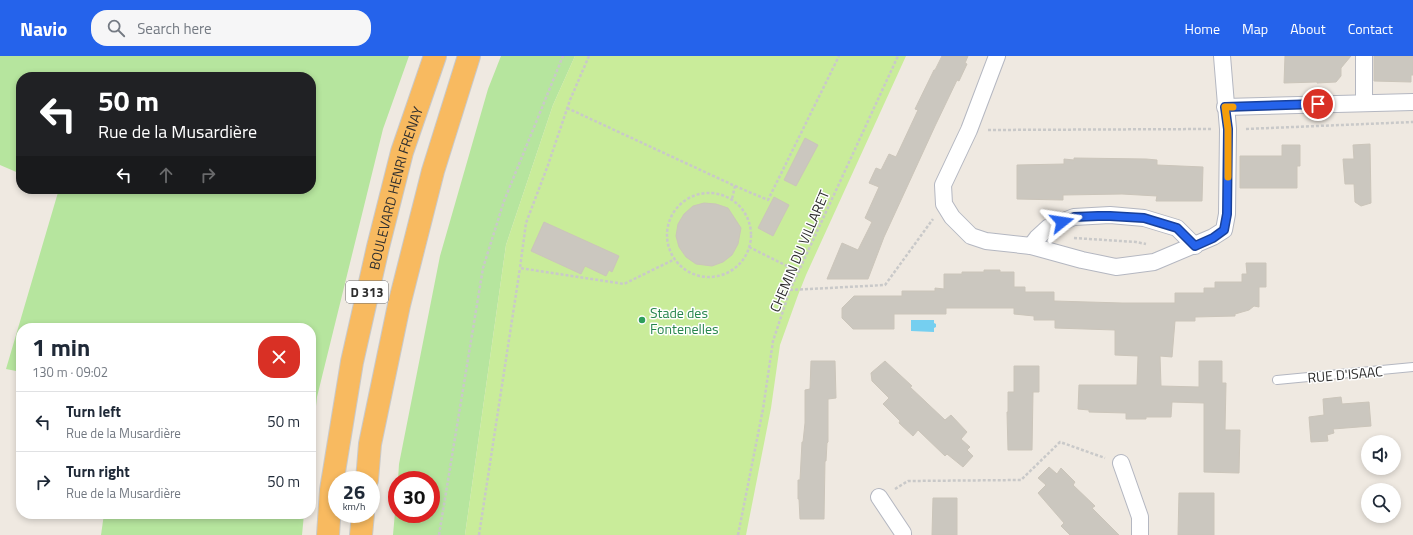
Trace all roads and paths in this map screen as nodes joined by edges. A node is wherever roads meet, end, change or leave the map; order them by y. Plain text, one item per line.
1 (435, 56) edge
2 (469, 56) edge
3 (563, 56) edge
4 (589, 56) edge
5 (840, 56) edge
6 (898, 56) edge
7 (997, 56) edge
8 (1222, 56) edge
9 (1364, 56) edge
10 (1364, 102) junction
11 (1413, 102) edge
12 (1225, 107) junction
13 (567, 108) junction
14 (1413, 122) edge
15 (1228, 129) junction
16 (969, 130) junction
17 (735, 186) junction
18 (732, 199) junction
19 (944, 204) junction
20 (1069, 238) dead end
21 (1148, 244) dead end
22 (1031, 246) junction
23 (1195, 246) junction
24 (749, 247) junction
25 (674, 259) junction
26 (520, 268) junction
27 (798, 272) junction
28 (790, 290) junction
29 (1413, 367) edge
30 (1277, 380) dead end
31 (1121, 463) joint
32 (368, 471) edge
33 (879, 497) joint
34 (362, 523) edge
35 (328, 535) edge
36 (361, 535) edge
37 (439, 535) edge
38 (479, 535) edge
39 (738, 535) edge
40 (903, 535) edge
41 (1140, 535) edge

1 - 35 highway, BOULEVARD HENRI FRENAY / D 313
2 - 32 highway, D 313
3 - 37 path
4 - 13 path
5 - 17 path
6 - 27 path, CHEMIN DU VILLARET
7 - 16 street
8 - 12 street
9 - 10 street
10 - 11 street
10 - 12 street
12 - 15 street
13 - 17 path
13 - 26 path
14 - 15 path
15 - 16 path
15 - 23 street
16 - 19 street
17 - 18 path
18 - 24 path
18 - 25 path
19 - 22 street
19 - 28 path
20 - 21 path
22 - 23 street
22 - 23 street
24 - 25 path
24 - 27 path
25 - 26 path
26 - 38 path
27 - 28 path, CHEMIN DU VILLARET
28 - 39 path, CHEMIN DU VILLARET
29 - 30 lane, RUE D'ISAAC
31 - 33 path
31 - 41 street
33 - 40 street
34 - 36 highway

